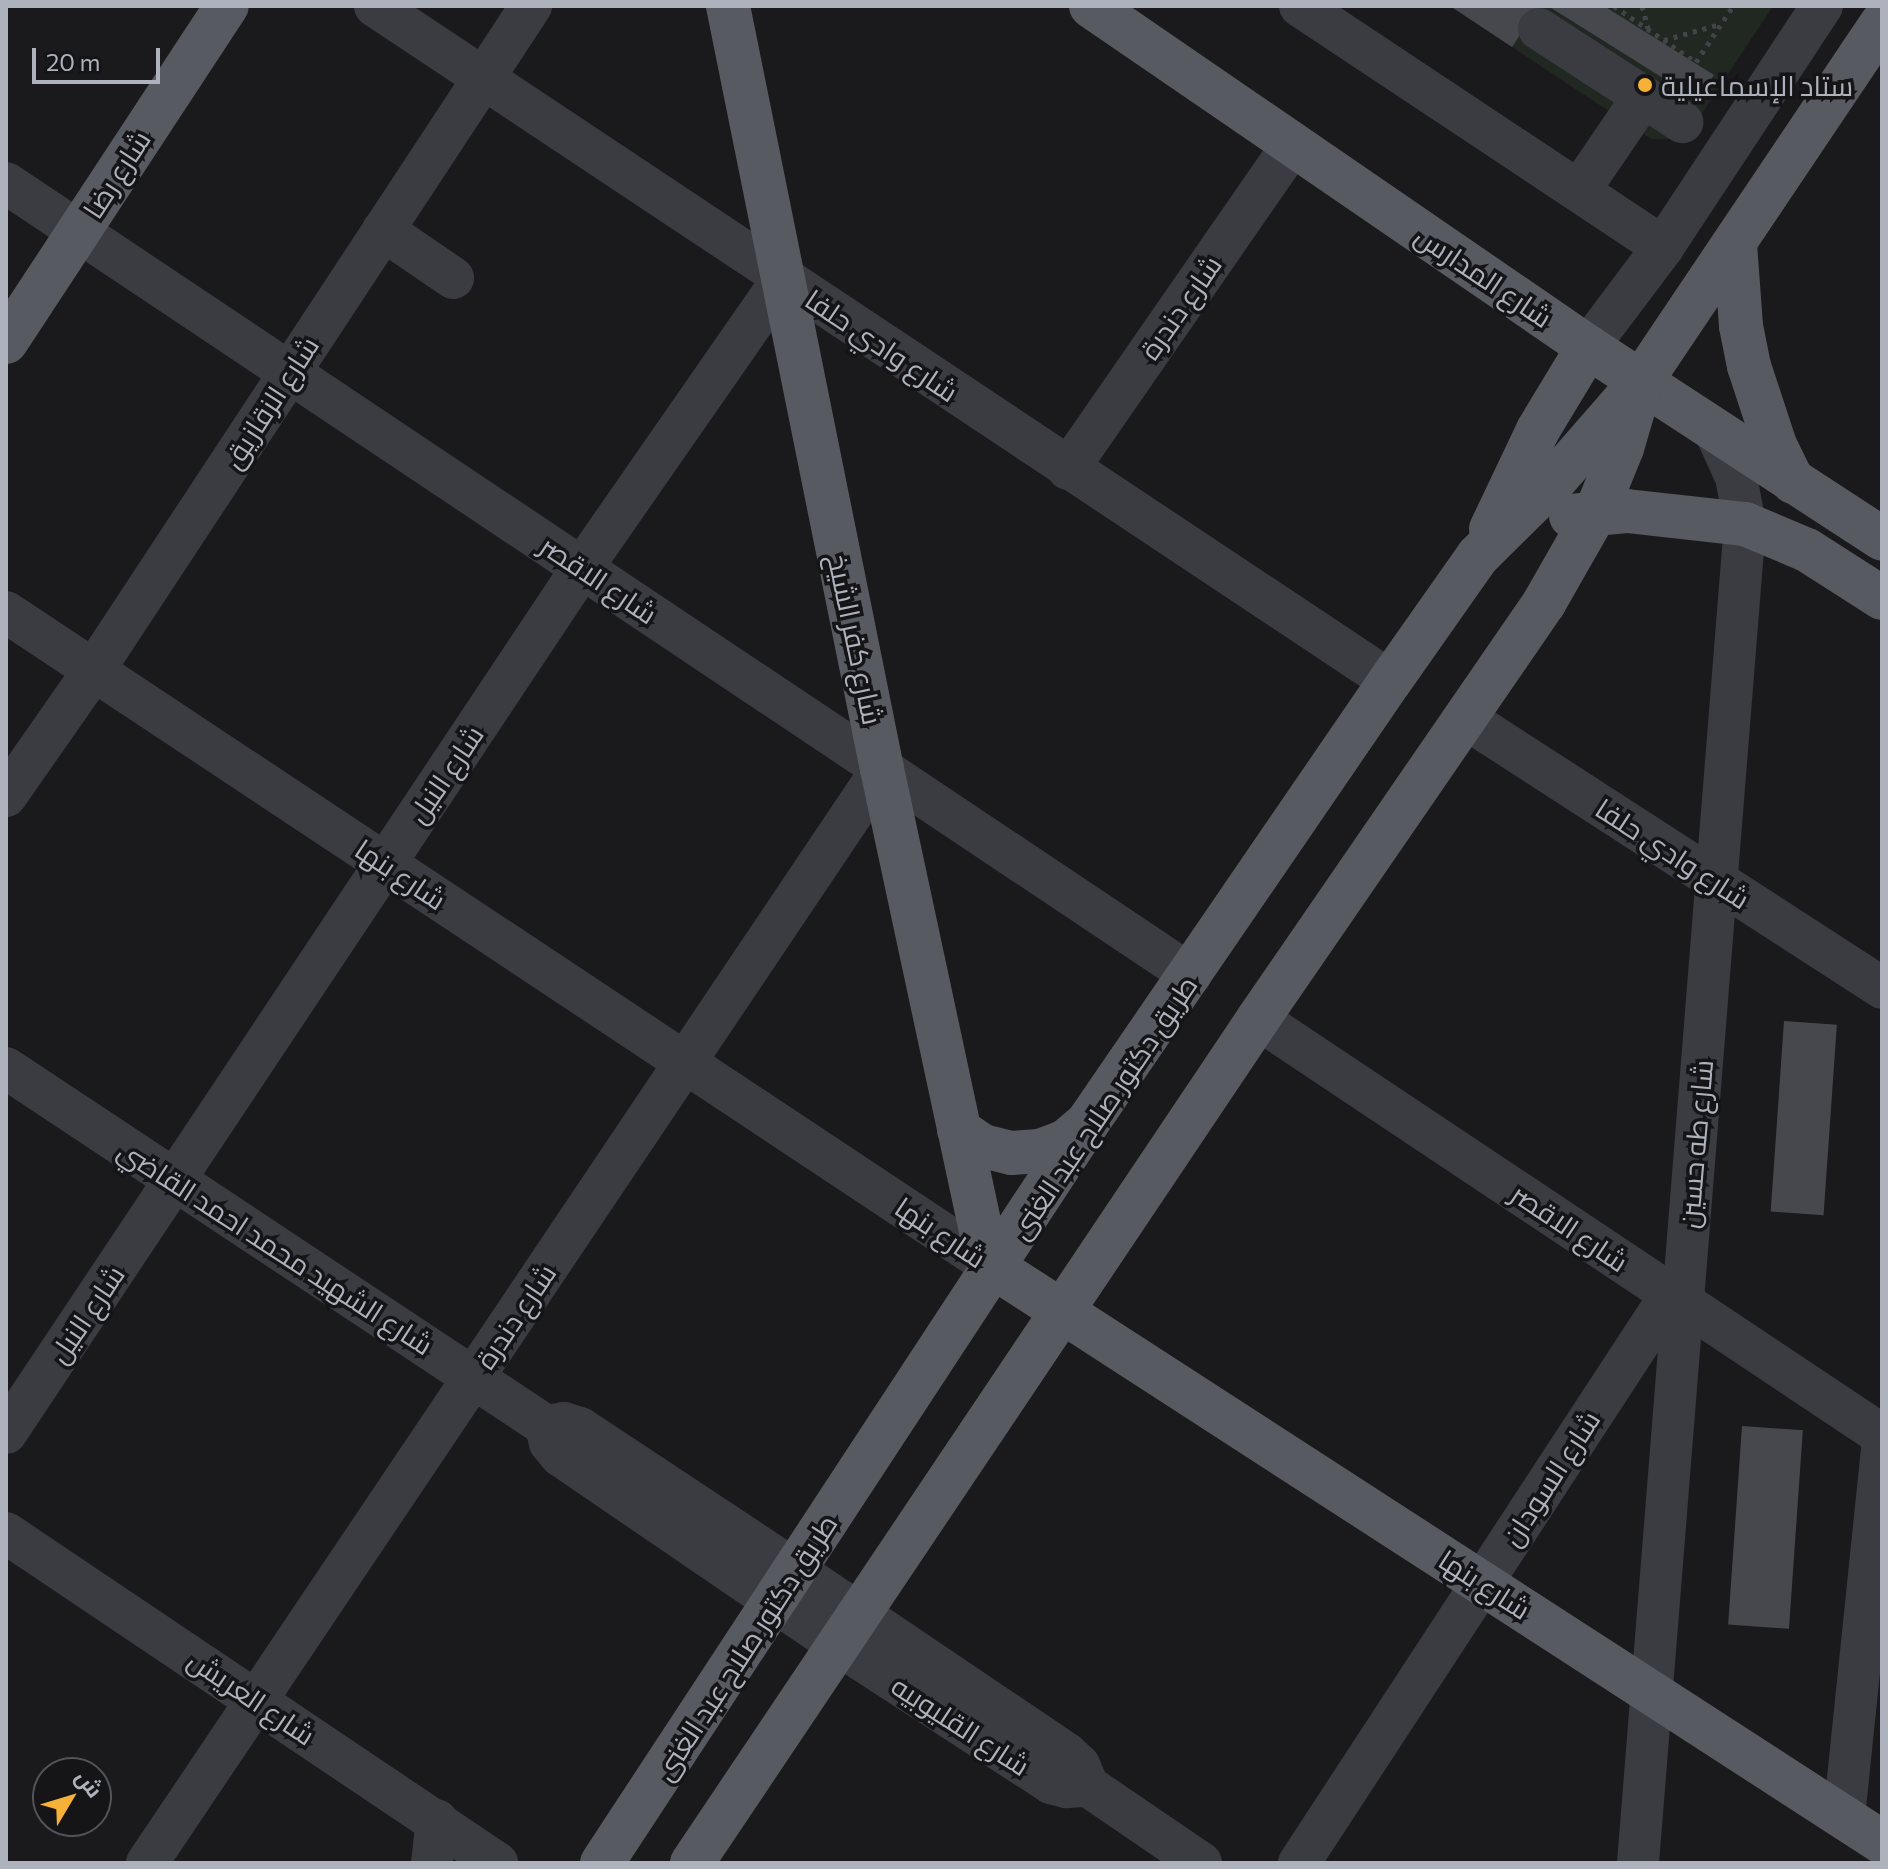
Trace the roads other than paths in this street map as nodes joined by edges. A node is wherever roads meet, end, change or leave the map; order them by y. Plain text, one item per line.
1 (227, 6) edge
2 (375, 6) edge
3 (531, 6) edge
4 (728, 6) edge
5 (1091, 6) edge
6 (1300, 6) edge
7 (1822, 6) edge
8 (1882, 23) edge
9 (1539, 29) dead end
10 (484, 78) junction
11 (1643, 97) junction
12 (1682, 122) dead end
13 (1292, 145) junction
14 (6, 183) edge
15 (1579, 191) junction
16 (383, 230) junction
17 (79, 231) junction
18 (1735, 244) junction
19 (1663, 247) junction
20 (453, 278) dead end
21 (783, 279) junction
22 (6, 342) edge
23 (1588, 347) junction
24 (290, 372) junction
25 (1642, 380) junction
26 (1715, 431) junction
27 (1068, 469) junction
28 (1793, 482) junction
29 (1596, 512) junction
30 (1745, 524) junction
31 (1882, 539) edge
32 (1478, 556) junction
33 (582, 568) junction
34 (1882, 598) edge
35 (6, 612) edge
36 (94, 670) junction
37 (1390, 681) junction
38 (1465, 718) junction
39 (882, 769) junction
40 (6, 796) edge
41 (386, 864) junction
42 (1716, 881) junction
43 (1191, 975) junction
44 (1882, 988) edge
45 (1258, 1019) junction
46 (685, 1062) junction
47 (6, 1068) edge
48 (1088, 1122) junction
49 (959, 1130) junction
50 (175, 1180) junction
51 (995, 1268) junction
52 (1677, 1298) junction
53 (1063, 1312) junction
54 (474, 1377) junction
55 (6, 1433) edge
56 (1882, 1435) edge
57 (1882, 1447) edge
58 (6, 1533) edge
59 (1482, 1582) junction
60 (786, 1586) junction
61 (851, 1630) junction
62 (1652, 1692) junction
63 (258, 1700) junction
64 (1844, 1817) junction
65 (437, 1820) junction
66 (1882, 1842) edge
67 (147, 1863) edge
68 (432, 1863) edge
69 (497, 1863) edge
70 (602, 1863) edge
71 (692, 1863) edge
72 (1201, 1863) edge
73 (1299, 1863) edge
74 (1638, 1863) edge

1 - 17 main road, شارع رضا
2 - 10 street, شارع وادي حلفا
3 - 10 street, شارع الزقازيق
4 - 21 main road, شارع كفر الشيخ
5 - 13 main road, شارع المدارس
6 - 15 street
7 - 19 street
8 - 18 main road, طريق دكتور صلاح عبد الغنى
9 - 11 street
10 - 16 street, شارع الزقازيق
10 - 21 street, شارع وادي حلفا
11 - 12 street
11 - 15 street
13 - 23 main road, شارع المدارس
13 - 27 street, شارع دندرة
14 - 17 street, شارع الاقصر
15 - 19 street
16 - 20 street
16 - 24 street, شارع الزقازيق
17 - 22 main road, شارع رضا
17 - 24 street, شارع الاقصر
18 - 25 main road, طريق دكتور صلاح عبد الغنى
18 - 28 main road
19 - 23 street
21 - 27 street, شارع وادي حلفا
21 - 33 street, شارع النيل
21 - 39 main road, شارع كفر الشيخ
23 - 25 main road, شارع المدارس
23 - 32 main road
24 - 33 street, شارع الاقصر
24 - 36 street, شارع الزقازيق
25 - 26 main road, شارع المدارس
25 - 29 main road, طريق دكتور صلاح عبد الغنى
25 - 32 main road, طريق دكتور صلاح عبد الغنى
26 - 28 main road, شارع المدارس
26 - 30 street, شارع طه حسين
27 - 37 street, شارع وادي حلفا
28 - 31 main road, شارع المدارس
29 - 30 main road
29 - 32 main road
29 - 38 main road, طريق دكتور صلاح عبد الغنى
30 - 34 main road
30 - 42 street, شارع طه حسين
32 - 37 main road, طريق دكتور صلاح عبد الغنى
33 - 39 street, شارع الاقصر
33 - 41 street, شارع النيل
35 - 36 street, شارع بنها
36 - 40 street, شارع الزقازيق
36 - 41 street, شارع بنها
37 - 43 main road, طريق دكتور صلاح عبد الغنى
38 - 42 street, شارع وادي حلفا
38 - 45 main road, طريق دكتور صلاح عبد الغنى
39 - 43 street, شارع الاقصر
39 - 46 street, شارع دندرة
39 - 49 main road, شارع كفر الشيخ
41 - 46 street, شارع بنها
41 - 50 street, شارع النيل
42 - 44 street, شارع وادي حلفا
42 - 52 street, شارع طه حسين
43 - 48 main road, طريق دكتور صلاح عبد الغنى
45 - 52 street, شارع الاقصر
45 - 53 main road, طريق دكتور صلاح عبد الغنى
46 - 51 street, شارع بنها
46 - 54 street, شارع دندرة
47 - 50 street, شارع الشهيد محمد احمد القاضي
48 - 49 main road
48 - 51 main road, طريق دكتور صلاح عبد الغنى
49 - 51 main road, شارع كفر الشيخ
50 - 54 street, شارع الشهيد محمد احمد القاضي
50 - 55 street, شارع النيل
51 - 53 main road, شارع بنها
51 - 60 main road, طريق دكتور صلاح عبد الغنى
52 - 56 street, شارع الاقصر
52 - 59 street, شارع السودان
52 - 62 street, شارع طه حسين
53 - 59 main road, شارع بنها
53 - 61 main road, طريق دكتور صلاح عبد الغنى
54 - 60 street, شارع الشهيد محمد احمد القاضي
54 - 63 street, شارع دندرة
57 - 64 street
58 - 63 street, شارع العريش
59 - 62 main road, شارع بنها
59 - 73 street, شارع السودان
60 - 61 street, شارع الشهيد محمد احمد القاضي
60 - 70 main road, طريق دكتور صلاح عبد الغنى
61 - 71 main road, طريق دكتور صلاح عبد الغنى
61 - 72 street, شارع القليوبيه
62 - 64 main road, شارع بنها
62 - 74 street, شارع طه حسين
63 - 65 street, شارع العريش
63 - 67 street, شارع دندرة
64 - 66 main road, شارع بنها
65 - 68 street
65 - 69 street, شارع العريش

